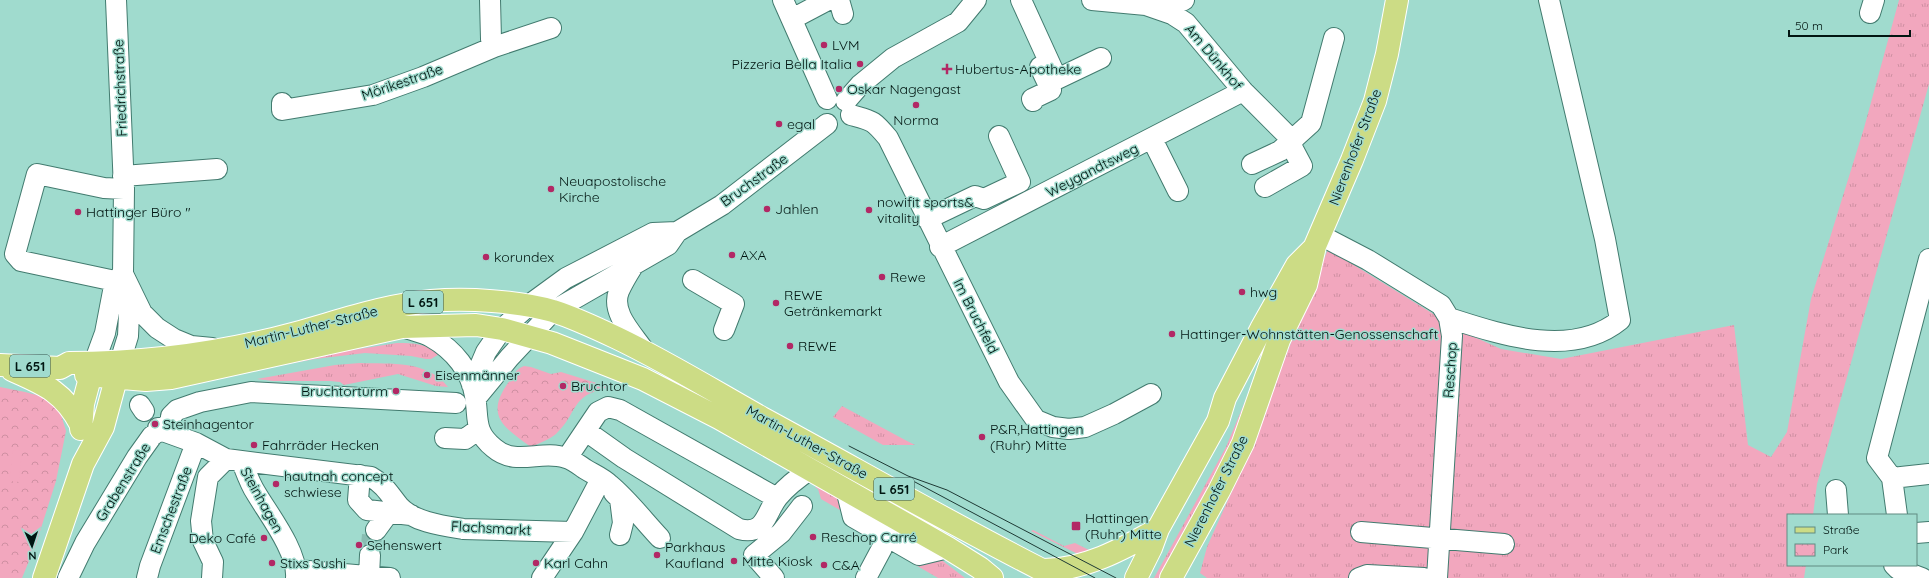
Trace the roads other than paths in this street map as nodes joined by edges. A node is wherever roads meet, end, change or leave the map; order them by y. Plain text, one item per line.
1 (116, 0) edge
2 (490, 0) edge
3 (783, 0) edge
4 (828, 0) edge
5 (1010, 0) edge
6 (1021, 0) edge
7 (1092, 0) edge
8 (1184, 0) edge
9 (1397, 0) edge
10 (1549, 0) edge
11 (1120, 1) edge
12 (967, 4) edge
13 (1161, 10) junction
14 (792, 19) junction
15 (551, 28) dead end
16 (1334, 38) dead end
17 (494, 47) junction
18 (1101, 58) dead end
19 (1243, 92) junction
20 (1033, 101) dead end
21 (282, 103) dead end
22 (842, 105) junction
23 (999, 136) dead end
24 (1152, 139) junction
25 (1291, 139) junction
26 (1252, 164) dead end
27 (217, 169) dead end
28 (123, 182) junction
29 (1265, 187) dead end
30 (1178, 191) dead end
31 (927, 219) junction
32 (677, 232) junction
33 (1317, 240) junction
34 (940, 246) junction
35 (1929, 259) edge
36 (633, 266) junction
37 (693, 280) dead end
38 (123, 281) junction
39 (529, 306) junction
40 (553, 311) junction
41 (1450, 318) junction
42 (402, 327) junction
43 (502, 329) junction
44 (724, 330) dead end
45 (528, 336) junction
46 (228, 349) junction
47 (645, 352) junction
48 (0, 365) edge
49 (93, 369) junction
50 (118, 370) junction
51 (474, 391) junction
52 (1151, 394) dead end
53 (456, 403) dead end
54 (151, 418) junction
55 (81, 425) junction
56 (479, 429) junction
57 (586, 431) junction
58 (445, 438) dead end
59 (196, 443) junction
60 (567, 458) junction
61 (234, 460) junction
62 (83, 464) junction
63 (811, 469) junction
64 (1929, 474) edge
65 (360, 475) junction
66 (1892, 478) junction
67 (195, 480) dead end
68 (606, 482) junction
69 (1836, 490) dead end
70 (777, 498) junction
71 (802, 506) dead end
72 (392, 508) junction
73 (1838, 514) edge
74 (1896, 514) edge
75 (1158, 529) junction
76 (376, 530) tunnel mouth
77 (748, 531) junction
78 (573, 532) junction
79 (1361, 532) dead end
80 (1929, 532) edge
81 (1917, 533) edge
82 (620, 535) dead end
83 (660, 538) dead end
84 (1439, 538) junction
85 (1504, 544) dead end
86 (882, 548) dead end
87 (1186, 550) junction
88 (370, 555) tunnel mouth
89 (754, 555) junction
90 (1894, 571) edge
91 (297, 574) edge
92 (1050, 574) edge
93 (369, 576) junction
94 (44, 578) edge
95 (68, 578) edge
96 (147, 578) edge
97 (212, 578) edge
98 (390, 578) edge
99 (542, 578) edge
100 (774, 578) edge
101 (866, 578) edge
102 (992, 578) edge
103 (1136, 578) edge
104 (1171, 578) edge
105 (1187, 578) edge
106 (1359, 578) edge
107 (1424, 578) edge
108 (1437, 578) edge
109 (1922, 578) edge

1 - 28 street, Friedrichstraße
2 - 17 street
3 - 14 street
4 - 14 street
5 - 20 street
6 - 18 street
7 - 11 street, Am Dünkhof
8 - 13 street
9 - 33 main road, Nierenhofer Straße
10 - 41 street
11 - 13 street, Am Dünkhof
12 - 22 street, Bruchstraße
13 - 19 street, Am Dünkhof
14 - 22 street
15 - 17 street, Mörikestraße
16 - 25 street
17 - 21 street, Mörikestraße
19 - 24 street, Weygandtsweg
19 - 25 street, Am Dünkhof
22 - 31 street, Im Bruchfeld
22 - 32 street, Bruchstraße
23 - 31 street
24 - 30 street
24 - 34 street, Weygandtsweg
25 - 26 street
25 - 29 street, Am Dünkhof
27 - 28 street
28 - 38 street, Friedrichstraße
28 - 38 street
31 - 34 street, Im Bruchfeld
32 - 36 street, Bruchstraße
32 - 39 street, Bruchstraße
33 - 41 street
33 - 75 main road, Nierenhofer Straße
33 - 87 main road, Nierenhofer Straße
34 - 52 street, Im Bruchfeld
35 - 66 street
36 - 40 street, Bruchstraße
36 - 47 street
37 - 44 street
38 - 46 street, Friedrichstraße
38 - 49 street, Friedrichstraße
38 - 50 street, Friedrichstraße
39 - 40 main road, Martin-Luther-Straße / L 651
39 - 43 street
39 - 46 main road, Martin-Luther-Straße / L 651
40 - 45 street
40 - 47 main road, Martin-Luther-Straße / L 651
41 - 84 street, Reschop
42 - 43 main road, Martin-Luther-Straße / L 651
42 - 50 main road, Martin-Luther-Straße / L 651
42 - 51 street
43 - 45 main road, Martin-Luther-Straße / L 651
43 - 51 street
45 - 51 street
45 - 63 main road, Martin-Luther-Straße / L 651
46 - 50 main road, Martin-Luther-Straße / L 651
47 - 92 main road, Martin-Luther-Straße / L 651
48 - 49 main road, L 651
48 - 55 main road
49 - 50 main road, Martin-Luther-Straße / L 651
49 - 55 main road
50 - 62 main road
51 - 56 street
53 - 54 street, Grabenstraße
54 - 59 street, Steinhagen
54 - 95 street, Grabenstraße
55 - 62 main road
56 - 58 street
56 - 60 street
57 - 60 street
57 - 70 street
57 - 77 street
59 - 61 street, Steinhagen
59 - 96 street, Emschestraße
60 - 68 street
61 - 65 street, Flachsmarkt
61 - 67 street, Emschestraße
61 - 91 street, Steinhagen
61 - 97 street, Emschestraße
62 - 94 main road
63 - 70 street
63 - 102 main road, Martin-Luther-Straße / L 651
64 - 66 street
65 - 72 street, Flachsmarkt
65 - 72 street
66 - 74 street
68 - 78 street
68 - 82 street
68 - 83 street
69 - 73 street
70 - 77 street
71 - 89 street
72 - 76 street
72 - 78 street, Flachsmarkt
75 - 92 main road, L 651
75 - 103 main road, Nierenhofer Straße
77 - 89 street
78 - 99 street
79 - 84 street
80 - 81 street
84 - 85 street
84 - 108 street, Reschop
86 - 101 street
87 - 104 main road, Nierenhofer Straße
87 - 105 main road
88 - 93 street
89 - 100 street
90 - 109 street
91 - 93 street
93 - 98 street
106 - 107 street

